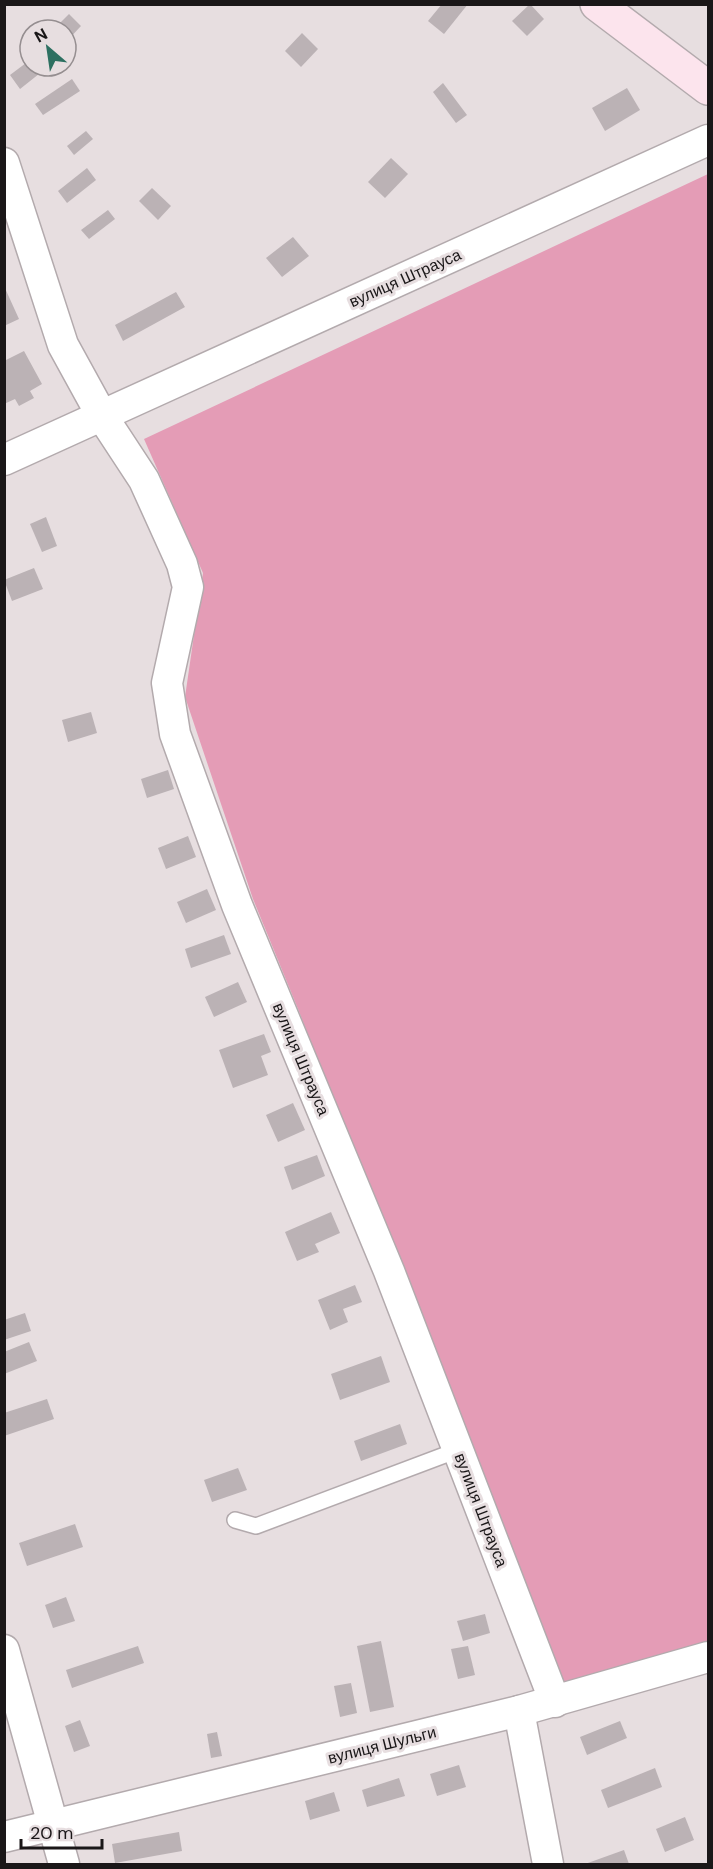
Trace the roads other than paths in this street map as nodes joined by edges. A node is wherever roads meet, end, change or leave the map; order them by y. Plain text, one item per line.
1 (599, 5) edge
2 (708, 88) edge
3 (708, 140) edge
4 (4, 163) edge
5 (102, 416) junction
6 (4, 460) edge
7 (458, 1450) junction
8 (235, 1520) dead end
9 (4, 1650) edge
10 (708, 1657) edge
11 (555, 1702) junction
12 (519, 1712) junction
13 (54, 1826) junction
14 (4, 1837) edge
15 (64, 1864) edge
16 (548, 1864) edge

1 - 2 main road
3 - 5 street, вулиця Штрауса
4 - 5 street
5 - 6 street, вулиця Штрауса
5 - 7 street, вулиця Штрауса
7 - 8 lane
7 - 11 street, вулиця Штрауса
9 - 13 street
10 - 11 street, вулиця Шульги
11 - 12 street, вулиця Шульги
12 - 13 street, вулиця Шульги
12 - 16 street
13 - 14 street, вулиця Шульги
13 - 15 street

